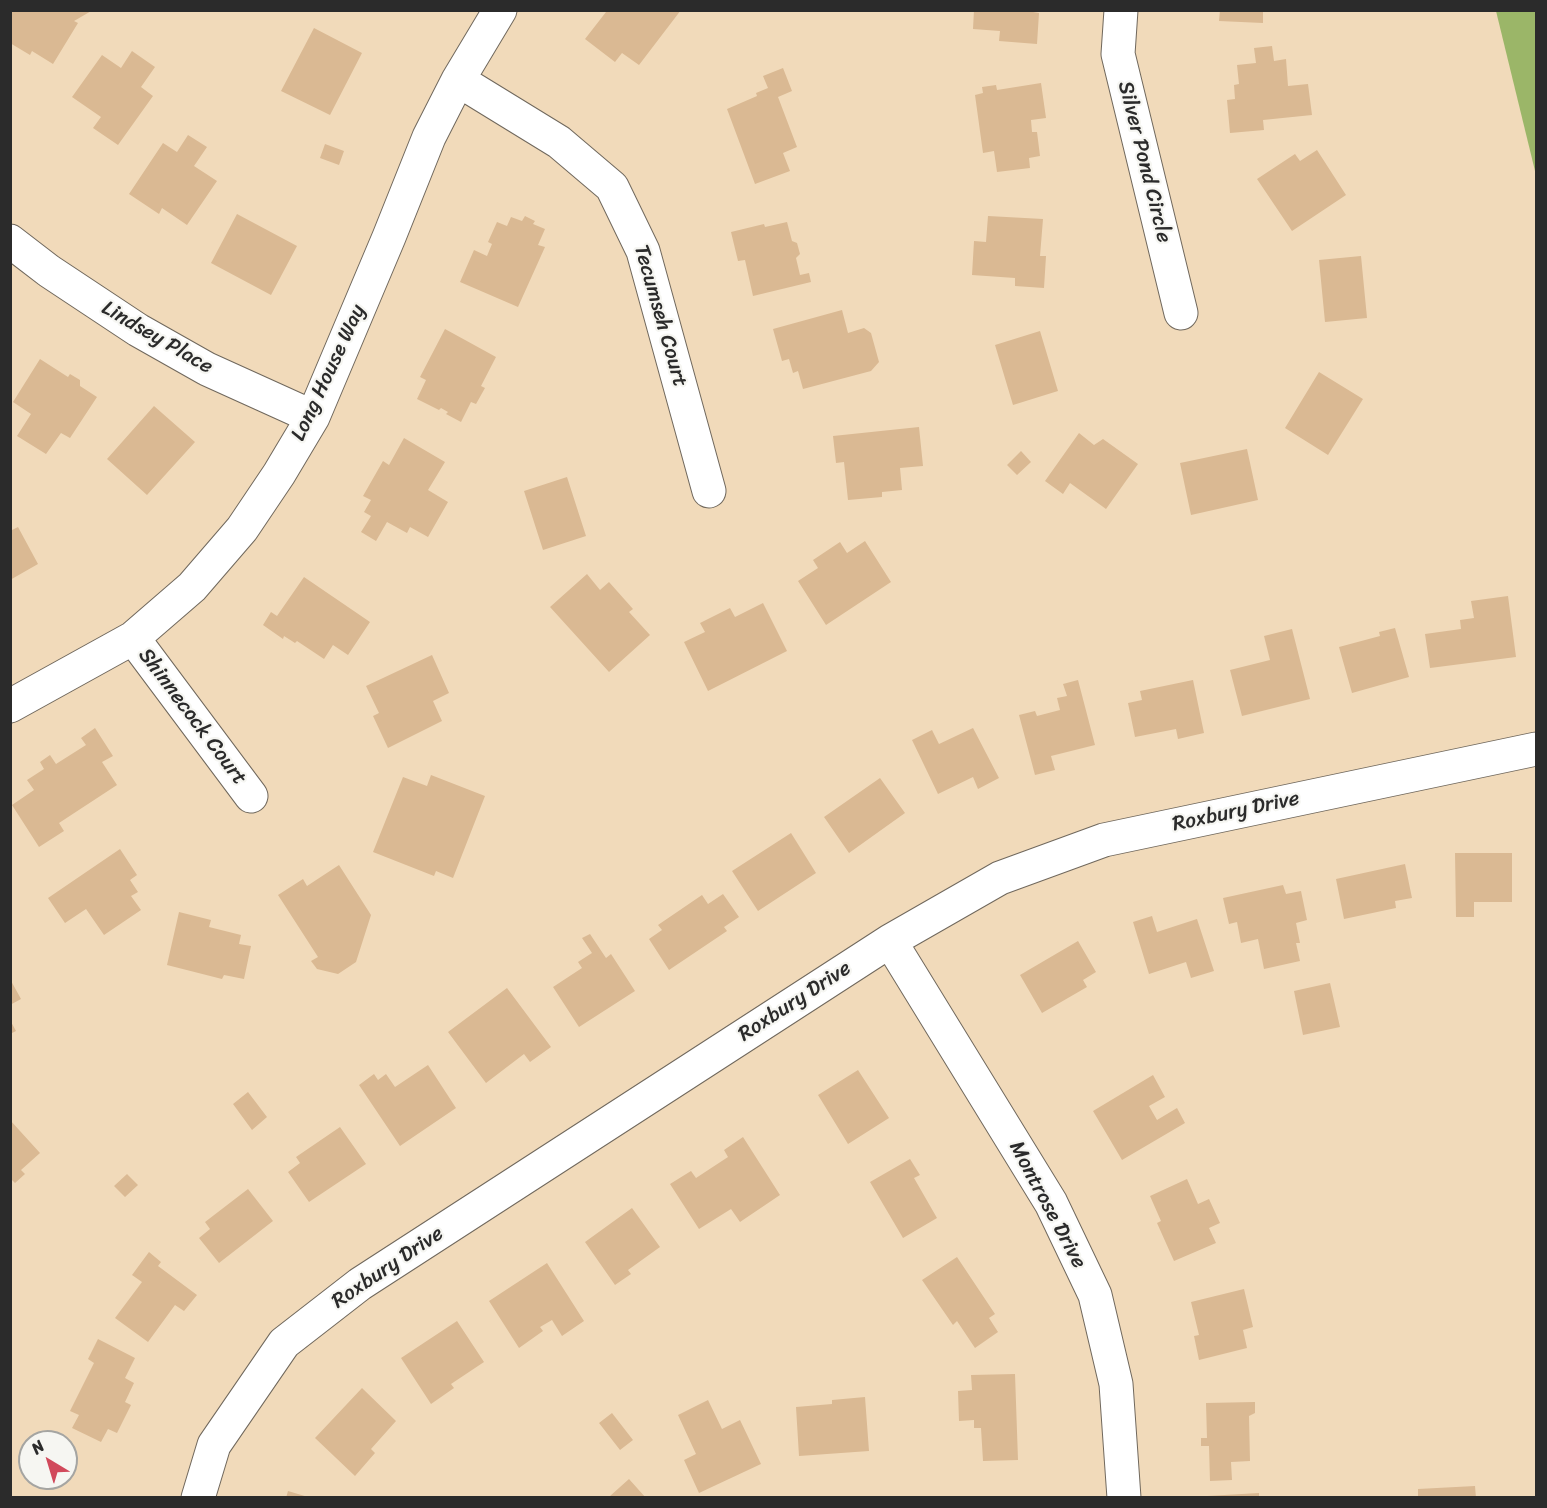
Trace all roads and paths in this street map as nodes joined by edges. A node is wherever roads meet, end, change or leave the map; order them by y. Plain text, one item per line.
1 (500, 10) edge
2 (1121, 10) edge
3 (458, 80) junction
4 (10, 241) edge
5 (1181, 313) dead end
6 (313, 417) junction
7 (709, 491) dead end
8 (133, 638) junction
9 (10, 706) edge
10 (1536, 749) edge
11 (250, 796) dead end
12 (890, 941) junction
13 (198, 1497) edge
14 (1124, 1497) edge

1 - 3 street, Long House Way
2 - 5 street, Silver Pond Circle
3 - 6 street, Long House Way
3 - 7 street, Tecumseh Court
4 - 6 street, Lindsey Place
6 - 8 street, Long House Way
8 - 9 street, Long House Way
8 - 11 street, Shinnecock Court
10 - 12 street, Roxbury Drive
12 - 13 street, Roxbury Drive
12 - 14 street, Montrose Drive

